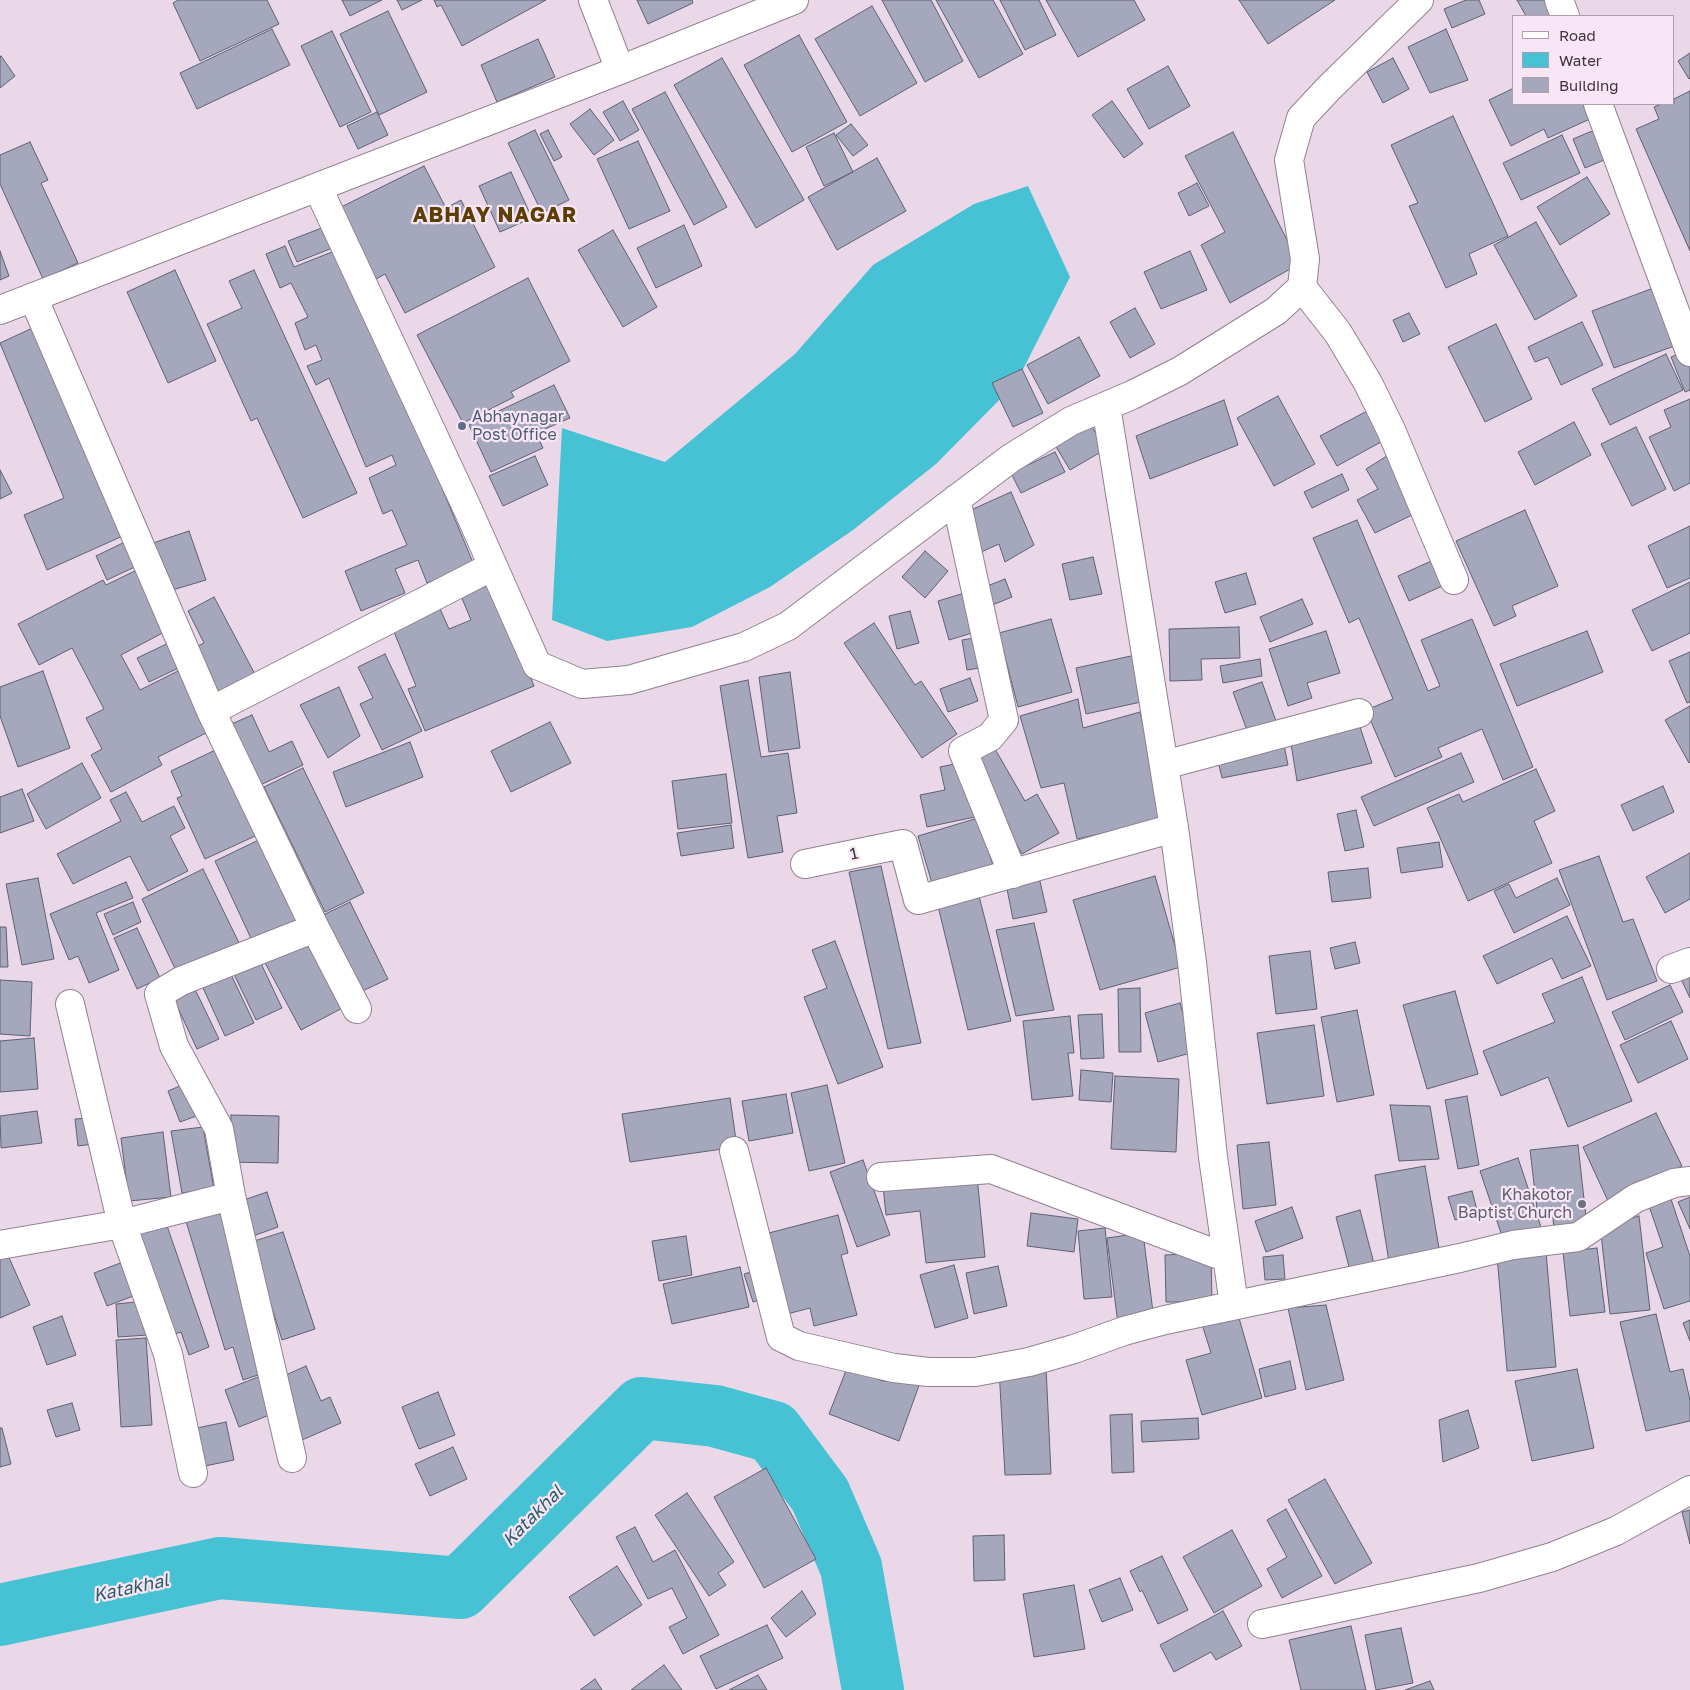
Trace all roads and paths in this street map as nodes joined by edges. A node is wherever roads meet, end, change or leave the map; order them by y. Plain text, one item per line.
1 (594, 0) edge
2 (794, 0) edge
3 (1419, 0) edge
4 (1559, 0) edge
5 (762, 6) edge
6 (1565, 15) edge
7 (620, 70) junction
8 (1598, 105) edge
9 (318, 188) junction
10 (1302, 287) junction
11 (33, 297) junction
12 (0, 310) edge
13 (1690, 352) edge
14 (1106, 406) junction
15 (956, 500) junction
16 (493, 566) junction
17 (1454, 580) dead end
18 (211, 711) junction
19 (1359, 713) dead end
20 (1164, 765) junction
21 (1174, 828) junction
22 (805, 864) dead end
23 (1012, 874) junction
24 (315, 928) junction
25 (70, 1004) dead end
26 (357, 1009) dead end
27 (734, 1150) dead end
28 (881, 1177) dead end
29 (1690, 1181) edge
30 (231, 1196) junction
31 (122, 1224) junction
32 (0, 1246) edge
33 (1227, 1258) junction
34 (1234, 1304) junction
35 (292, 1458) dead end
36 (193, 1473) dead end
37 (1690, 1490) edge
38 (1262, 1624) dead end

1 - 7 street
2 - 5 street
3 - 10 street
4 - 6 street
5 - 7 street
7 - 9 street
8 - 13 street
9 - 11 street
9 - 16 street
10 - 14 street
10 - 17 street
11 - 12 street
11 - 18 street
14 - 15 street
14 - 20 street
15 - 16 street
15 - 23 street
16 - 18 street
18 - 24 street
19 - 20 street
20 - 21 street
21 - 23 street
21 - 33 street
22 - 23 street, 1
24 - 26 street
24 - 30 street
25 - 31 street
27 - 34 street
28 - 33 street
29 - 34 street
30 - 31 street
30 - 35 street
31 - 32 street
31 - 36 street
33 - 34 street
37 - 38 street

